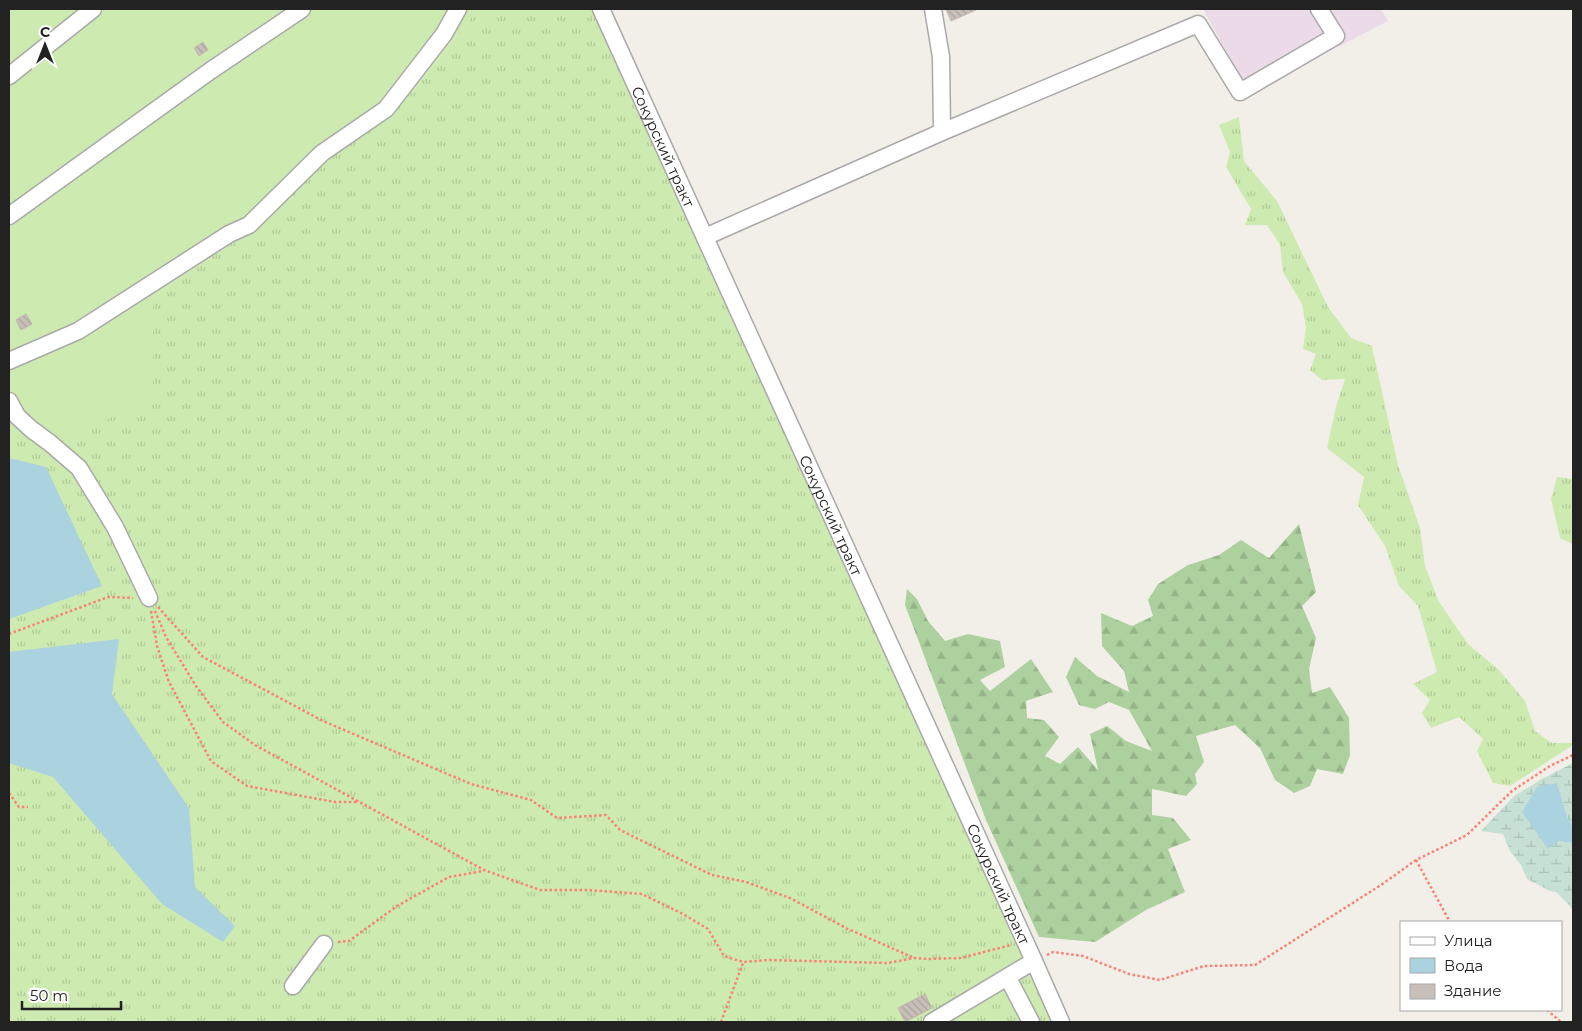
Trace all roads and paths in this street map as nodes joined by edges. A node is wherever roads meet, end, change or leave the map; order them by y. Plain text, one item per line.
1 (93, 9) edge
2 (302, 9) edge
3 (458, 9) edge
4 (601, 9) edge
5 (933, 9) edge
6 (1319, 9) edge
7 (9, 76) edge
8 (942, 132) junction
9 (9, 216) edge
10 (705, 237) junction
11 (9, 361) edge
12 (9, 401) edge
13 (149, 598) junction
14 (9, 634) edge
15 (1573, 755) edge
16 (9, 793) edge
17 (360, 802) junction
18 (28, 807) dead end
19 (1416, 860) junction
20 (484, 870) junction
21 (1449, 921) edge
22 (1026, 942) junction
23 (324, 944) joint
24 (914, 958) junction
25 (1034, 961) junction
26 (743, 962) junction
27 (1008, 978) junction
28 (293, 986) dead end
29 (1548, 1011) edge
30 (721, 1022) edge
31 (932, 1022) edge
32 (1031, 1022) edge
33 (1061, 1022) edge
34 (1561, 1022) edge

1 - 7 street
2 - 9 street
3 - 11 street
4 - 10 street, Сокурский тракт
5 - 8 street
6 - 8 street
8 - 10 street
10 - 22 street, Сокурский тракт
12 - 13 street
13 - 14 path
13 - 17 path
13 - 17 path
13 - 24 path
15 - 19 path
16 - 18 path
17 - 20 path
19 - 21 path
19 - 25 path
20 - 23 path
20 - 26 path
22 - 24 path
22 - 25 street, Сокурский тракт
23 - 28 street
24 - 26 path
25 - 27 street
25 - 33 street, Сокурский тракт
26 - 30 path
27 - 31 street
27 - 32 street
29 - 34 path

